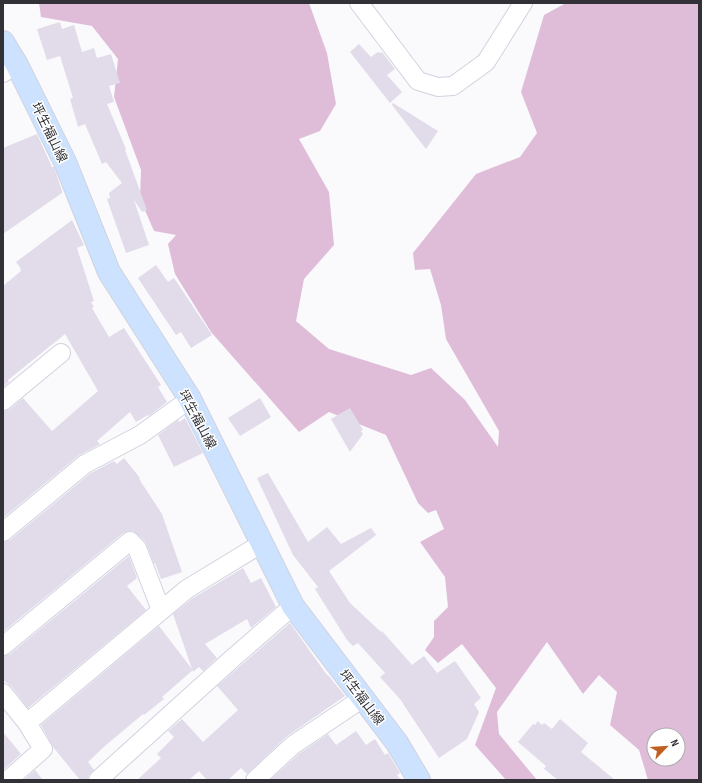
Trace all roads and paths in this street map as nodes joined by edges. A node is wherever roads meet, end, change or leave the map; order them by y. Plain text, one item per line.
1 (359, 3) edge
2 (523, 3) edge
3 (3, 42) edge
4 (10, 69) edge
5 (61, 353) dead end
6 (190, 399) junction
7 (3, 401) edge
8 (3, 532) edge
9 (261, 544) junction
10 (293, 606) junction
11 (161, 610) junction
12 (3, 646) edge
13 (3, 693) edge
14 (363, 698) junction
15 (27, 723) junction
16 (8, 780) edge
17 (98, 780) edge
18 (255, 780) edge
19 (419, 780) edge

1 - 2 street
3 - 4 main road, 坪生福山線
4 - 6 main road, 坪生福山線
5 - 7 street
6 - 8 street
6 - 9 main road, 坪生福山線
9 - 10 main road, 坪生福山線
9 - 11 street
10 - 14 main road, 坪生福山線
10 - 17 street
11 - 12 street
11 - 15 street
13 - 15 street
14 - 18 street
14 - 19 main road, 坪生福山線
15 - 16 street

